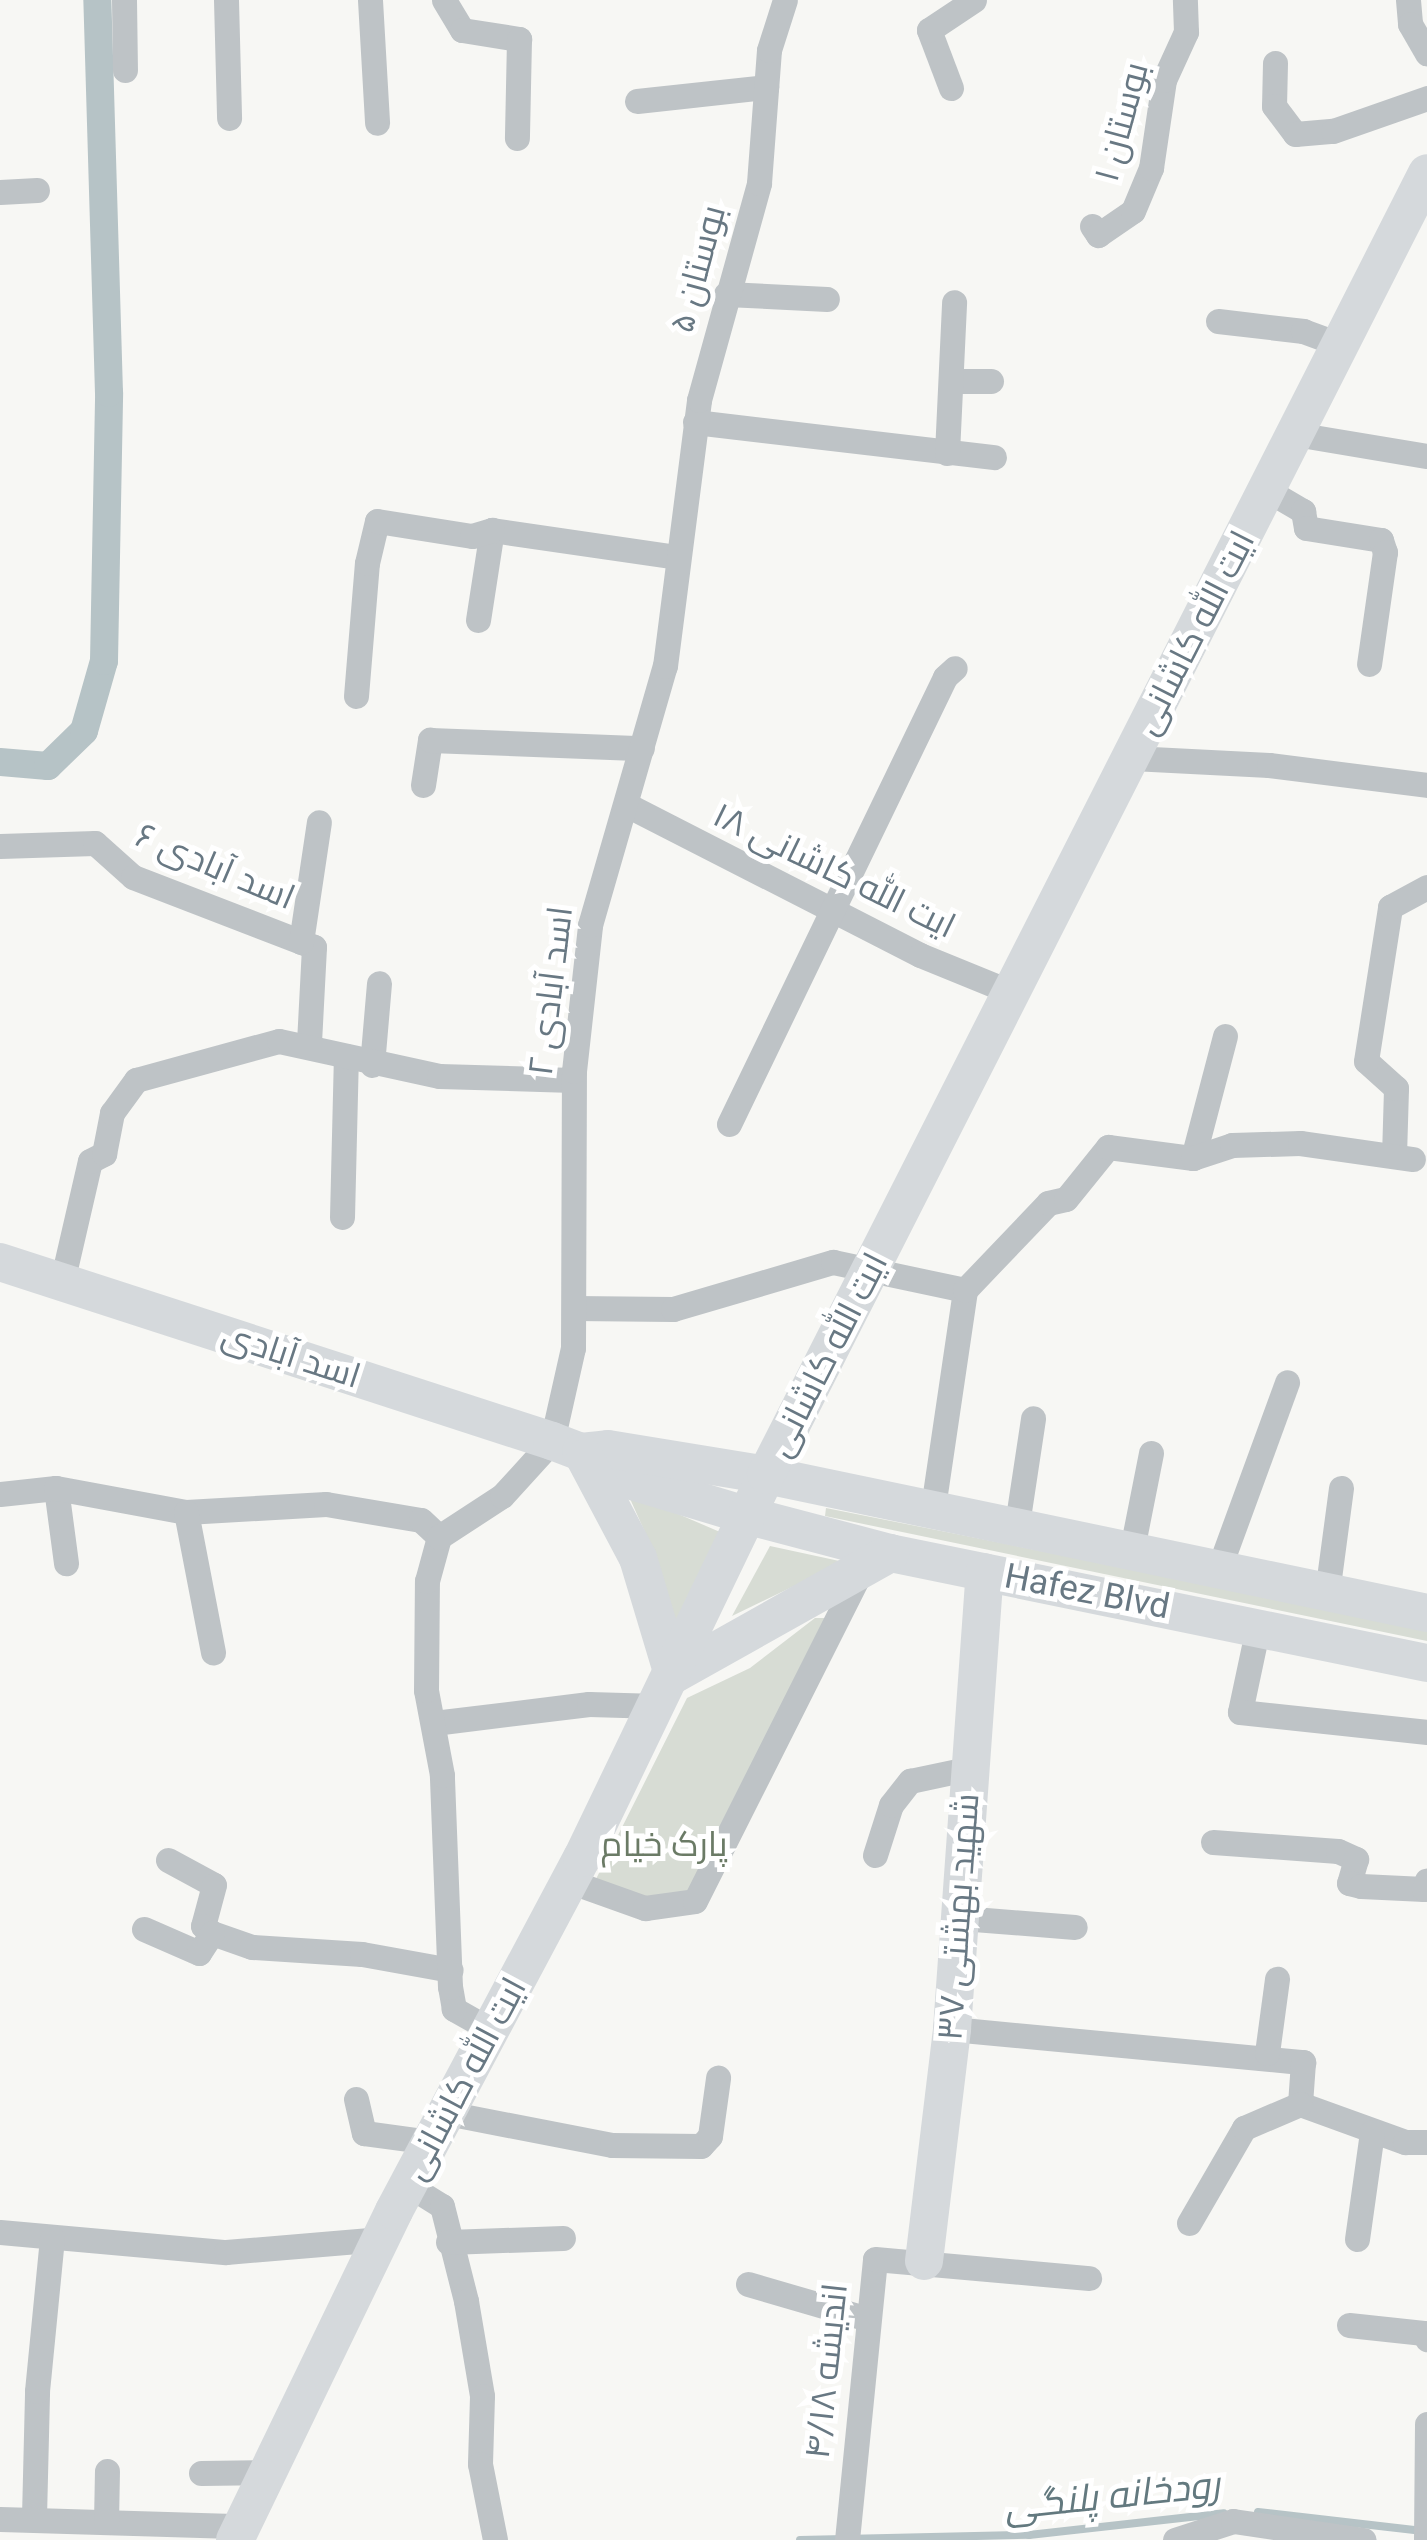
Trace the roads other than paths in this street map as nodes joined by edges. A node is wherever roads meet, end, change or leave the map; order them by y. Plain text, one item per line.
1 (124, 0) edge
2 (226, 0) edge
3 (370, 0) edge
4 (444, 0) edge
5 (784, 0) edge
6 (974, 0) edge
7 (1186, 0) edge
8 (1408, 0) edge
9 (1427, 54) edge
10 (1276, 62) dead end
11 (126, 70) dead end
12 (766, 86) junction
13 (952, 88) dead end
14 (1427, 98) edge
15 (637, 101) dead end
16 (229, 118) dead end
17 (377, 123) dead end
18 (517, 138) dead end
19 (1427, 173) edge
20 (37, 190) dead end
21 (0, 192) edge
22 (1092, 226) dead end
23 (726, 294) junction
24 (827, 299) dead end
25 (954, 302) dead end
26 (1218, 321) dead end
27 (1341, 345) junction
28 (954, 381) junction
29 (991, 382) dead end
30 (695, 422) junction
31 (1295, 434) junction
32 (947, 453) junction
33 (1427, 456) edge
34 (994, 458) dead end
35 (1267, 490) junction
36 (492, 530) junction
37 (678, 557) junction
38 (478, 620) dead end
39 (1369, 664) dead end
40 (955, 668) dead end
41 (356, 696) dead end
42 (642, 748) junction
43 (1132, 758) junction
44 (423, 785) dead end
45 (1427, 785) edge
46 (628, 804) junction
47 (319, 822) dead end
48 (0, 846) edge
49 (1427, 888) edge
50 (835, 909) junction
51 (301, 942) junction
52 (379, 982) dead end
53 (1013, 994) junction
54 (1224, 1036) dead end
55 (309, 1043) junction
56 (346, 1056) junction
57 (372, 1066) junction
58 (574, 1080) junction
59 (729, 1124) dead end
60 (1193, 1158) junction
61 (342, 1217) dead end
62 (0, 1262) edge
63 (870, 1274) junction
64 (62, 1282) junction
65 (965, 1290) junction
66 (574, 1308) junction
67 (1287, 1382) dead end
68 (1033, 1418) dead end
69 (566, 1446) junction
70 (1151, 1453) dead end
71 (766, 1475) junction
72 (56, 1488) junction
73 (1342, 1488) dead end
74 (0, 1494) edge
75 (186, 1512) junction
76 (932, 1514) junction
77 (749, 1516) junction
78 (1016, 1531) junction
79 (439, 1537) junction
80 (1131, 1554) junction
81 (877, 1560) junction
82 (66, 1563) dead end
83 (1218, 1571) junction
84 (984, 1572) junction
85 (1328, 1593) junction
86 (1427, 1613) edge
87 (1258, 1627) junction
88 (214, 1652) dead end
89 (1427, 1663) edge
90 (666, 1690) junction
91 (434, 1723) junction
92 (1427, 1732) edge
93 (971, 1768) junction
94 (1213, 1842) dead end
95 (875, 1855) dead end
96 (168, 1860) dead end
97 (1427, 1880) edge
98 (569, 1881) junction
99 (961, 1918) junction
100 (1075, 1927) dead end
101 (144, 1929) dead end
102 (212, 1933) junction
103 (451, 1970) junction
104 (1277, 1979) dead end
105 (952, 2029) junction
106 (491, 2030) junction
107 (1266, 2053) junction
108 (718, 2078) dead end
109 (356, 2099) dead end
110 (1300, 2104) junction
111 (439, 2127) junction
112 (1372, 2132) junction
113 (1427, 2142) edge
114 (408, 2185) junction
115 (1189, 2223) dead end
116 (0, 2232) edge
117 (562, 2238) dead end
118 (1357, 2238) dead end
119 (52, 2239) junction
120 (381, 2240) junction
121 (448, 2242) junction
122 (924, 2261) junction
123 (1089, 2278) dead end
124 (748, 2284) dead end
125 (868, 2318) junction
126 (1349, 2325) dead end
127 (1427, 2339) edge
128 (1427, 2424) edge
129 (107, 2472) dead end
130 (268, 2472) junction
131 (201, 2473) dead end
132 (34, 2516) junction
133 (0, 2519) edge
134 (106, 2522) junction
135 (239, 2533) edge
136 (495, 2540) edge
137 (847, 2540) edge
138 (1175, 2540) edge
139 (1364, 2540) edge
140 (1426, 2540) edge

1 - 11 street
2 - 16 street
3 - 17 street
4 - 18 street
5 - 12 street, بوستان ۵
6 - 13 street
7 - 22 street, بوستان ۱
8 - 9 street
10 - 14 street
12 - 15 street
12 - 23 street, بوستان ۵
19 - 27 main road, ایت الله کاشانی
20 - 21 street
23 - 24 street
23 - 30 street, بوستان ۵
25 - 28 street
26 - 27 street
27 - 31 main road, ایت الله کاشانی
28 - 29 street
28 - 32 street
30 - 32 street
30 - 37 street, بوستان ۵
31 - 33 street
31 - 35 main road, ایت الله کاشانی
32 - 34 street
35 - 39 street
35 - 43 main road, ایت الله کاشانی
36 - 37 street
36 - 38 street
36 - 41 street
37 - 42 street, اسد آبادی ۲
40 - 50 street
42 - 44 street
42 - 46 street, اسد آبادی ۲
43 - 45 street
43 - 53 main road, ایت الله کاشانی
46 - 50 street, ایت الله کاشانی ۱۸
46 - 58 street, اسد آبادی ۲
47 - 51 street
48 - 51 street, اسد آبادی ۶
49 - 60 street
50 - 53 street, ایت الله کاشانی ۱۸
50 - 59 street
51 - 55 street, اسد آبادی ۶
52 - 57 street
53 - 63 main road, ایت الله کاشانی
54 - 60 street
55 - 56 street
55 - 64 street
56 - 57 street
56 - 61 street
57 - 58 street
58 - 66 street, اسد آبادی ۲
60 - 65 street
62 - 64 main road, اسد آبادی
63 - 65 street
63 - 66 street
63 - 71 main road, ایت الله کاشانی
64 - 69 main road, اسد آبادی
65 - 76 street
66 - 69 street, اسد آبادی ۲
67 - 83 street
68 - 78 street
69 - 71 main road, اسد آبادی
69 - 77 main road, اسد آبادی
69 - 79 street
69 - 90 main road
70 - 80 street
71 - 76 main road, Hafez Blvd
71 - 77 main road, ایت الله کاشانی
72 - 74 street
72 - 75 street
72 - 82 street
73 - 85 street
75 - 79 street
75 - 88 street
76 - 78 main road, Hafez Blvd
77 - 81 main road, Hafez Blvd
77 - 90 main road, ایت الله کاشانی
78 - 80 main road, Hafez Blvd
79 - 91 street
80 - 83 main road, Hafez Blvd
81 - 84 main road, Hafez Blvd
81 - 90 main road
81 - 98 street
83 - 85 main road, Hafez Blvd
84 - 87 main road, Hafez Blvd
84 - 93 main road, شهید بهشتی ۳۷
85 - 86 main road, Hafez Blvd
87 - 89 main road, Hafez Blvd
87 - 92 street
90 - 91 street
90 - 98 main road, ایت الله کاشانی
91 - 103 street
93 - 95 street
93 - 99 main road, شهید بهشتی ۳۷
94 - 97 street
96 - 102 street
98 - 106 main road, ایت الله کاشانی
99 - 100 street
99 - 105 main road, شهید بهشتی ۳۷
101 - 102 street
102 - 103 street
103 - 106 street
104 - 107 street
105 - 107 street
105 - 122 main road, شهید بهشتی ۳۷
106 - 111 main road, ایت الله کاشانی
107 - 110 street
108 - 111 street
109 - 111 street
110 - 112 street
110 - 115 street
111 - 114 main road, ایت الله کاشانی
112 - 113 street
112 - 118 street
114 - 120 main road, ایت الله کاشانی
114 - 121 street
116 - 119 street
117 - 121 street
119 - 120 street
119 - 132 street
120 - 130 main road, ایت الله کاشانی
121 - 136 street
122 - 123 street
122 - 125 street, اندیشه ۴/۱۸
124 - 125 street
125 - 137 street, اندیشه ۴/۱۸
126 - 127 street
128 - 140 street
129 - 134 street
130 - 131 street
130 - 135 main road, ایت الله کاشانی
132 - 133 street
132 - 134 street
134 - 135 street
138 - 139 street

